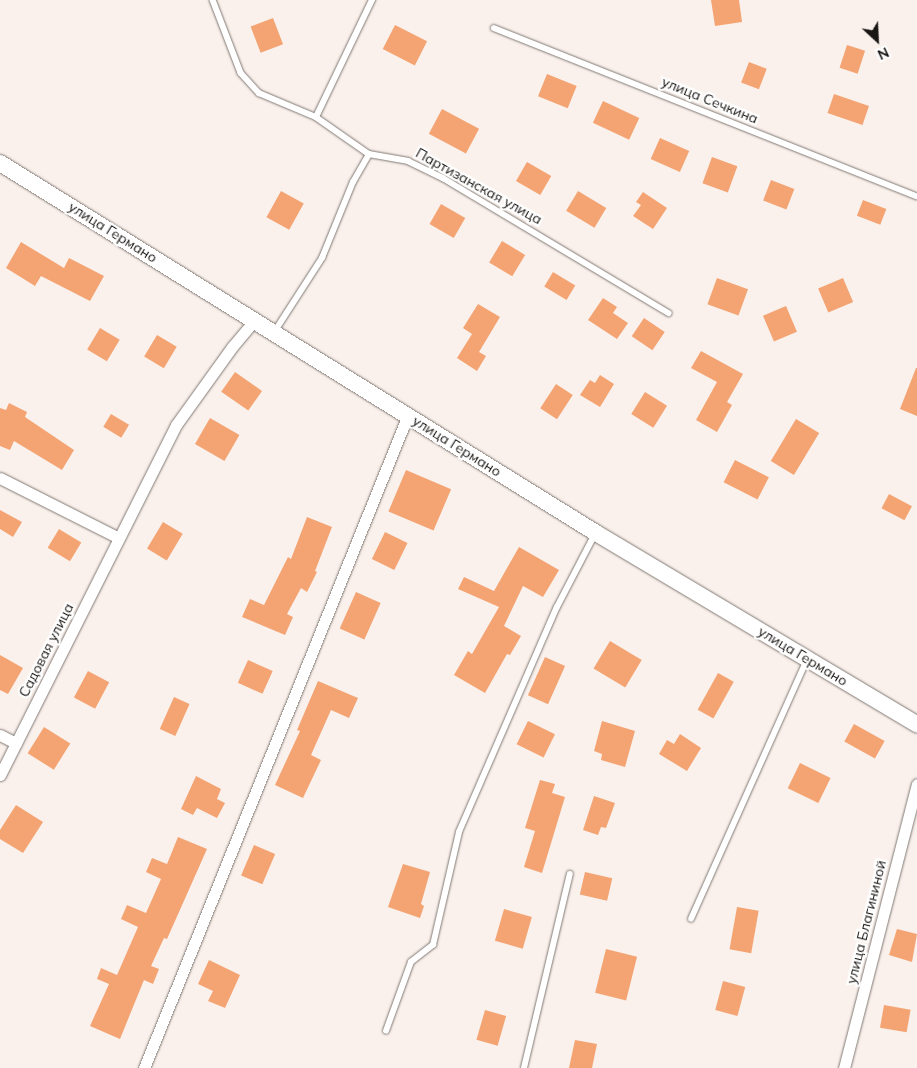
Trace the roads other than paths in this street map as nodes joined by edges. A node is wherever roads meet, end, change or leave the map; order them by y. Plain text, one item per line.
1 (214, 0) edge
2 (372, 0) edge
3 (494, 28) dead end
4 (316, 117) junction
5 (369, 154) junction
6 (0, 163) edge
7 (917, 196) edge
8 (669, 313) dead end
9 (255, 320) junction
10 (274, 332) junction
11 (408, 414) junction
12 (0, 478) edge
13 (596, 532) junction
14 (119, 538) junction
15 (808, 658) junction
16 (917, 724) edge
17 (0, 735) edge
18 (16, 743) junction
19 (0, 775) edge
20 (917, 784) edge
21 (570, 874) dead end
22 (691, 919) dead end
23 (386, 1031) dead end
24 (144, 1068) edge
25 (524, 1068) edge
26 (844, 1068) edge

1 - 4 lane
2 - 4 lane
3 - 7 lane, улица Сечкина
4 - 5 lane
5 - 8 lane, Партизанская улица
5 - 10 lane
6 - 9 main road, улица Германо
9 - 10 main road, улица Германо
9 - 14 street, Садовая улица
10 - 11 main road, улица Германо
11 - 13 main road, улица Германо
11 - 24 street
12 - 14 street
13 - 15 main road, улица Германо
13 - 23 lane
14 - 18 street, Садовая улица
15 - 16 main road, улица Германо
15 - 22 lane
17 - 18 street
18 - 19 street, Садовая улица
20 - 26 street, улица Благининой
21 - 25 lane

